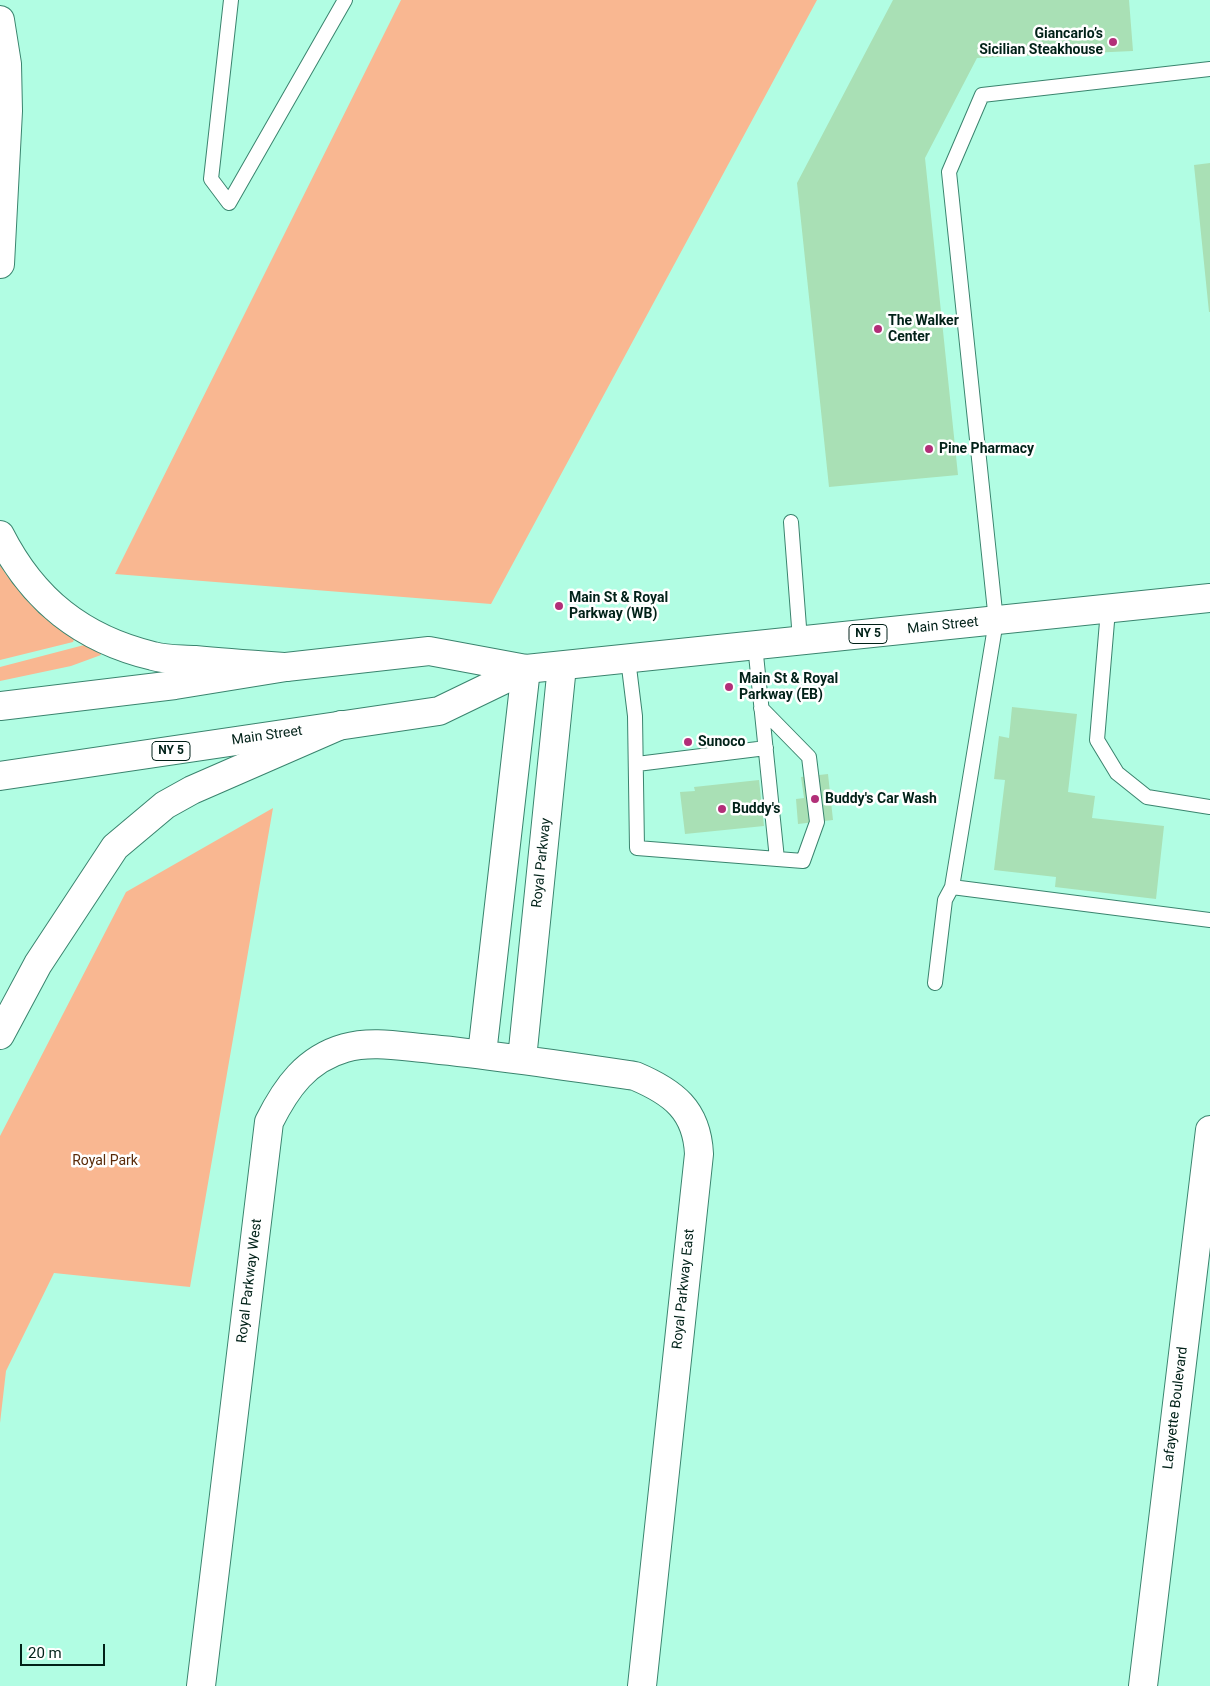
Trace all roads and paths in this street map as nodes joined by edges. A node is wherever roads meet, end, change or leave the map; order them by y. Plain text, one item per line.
1 (231, 0) edge
2 (345, 0) edge
3 (0, 20) edge
4 (1210, 69) edge
5 (0, 264) edge
6 (790, 522) dead end
7 (0, 535) edge
8 (1210, 598) edge
9 (1108, 610) junction
10 (996, 621) junction
11 (800, 640) junction
12 (755, 645) junction
13 (628, 659) junction
14 (562, 666) junction
15 (286, 667) junction
16 (526, 669) junction
17 (0, 706) edge
18 (762, 708) junction
19 (341, 725) junction
20 (766, 748) junction
21 (637, 764) junction
22 (0, 776) edge
23 (1210, 807) edge
24 (777, 859) junction
25 (952, 887) junction
26 (1210, 920) edge
27 (935, 983) dead end
28 (0, 1035) edge
29 (482, 1054) junction
30 (522, 1059) junction
31 (1210, 1130) edge
32 (201, 1686) edge
33 (642, 1686) edge
34 (1143, 1686) edge

1 - 2 lane
3 - 5 main road
4 - 10 lane
6 - 11 lane
7 - 15 main road
8 - 9 main road, Main Street / NY 5
9 - 10 main road, Main Street / NY 5
9 - 23 lane
10 - 11 main road, Main Street / NY 5
10 - 25 lane
11 - 12 main road, Main Street / NY 5
12 - 13 main road, Main Street / NY 5
12 - 18 lane
13 - 14 main road, Main Street / NY 5
13 - 21 lane
14 - 16 main road, Main Street / NY 5
14 - 30 main road, Royal Parkway
15 - 16 main road, Main Street / NY 5
15 - 17 main road, Main Street / NY 5
16 - 19 main road, Main Street / NY 5
16 - 29 main road
18 - 20 lane
18 - 24 lane
19 - 22 main road, Main Street / NY 5
19 - 28 main road
20 - 21 lane
20 - 24 lane
21 - 24 lane
25 - 26 lane
25 - 27 lane
29 - 30 main road, Royal Parkway East
29 - 32 main road, Royal Parkway West
30 - 33 main road, Royal Parkway East
31 - 34 main road, Lafayette Boulevard

